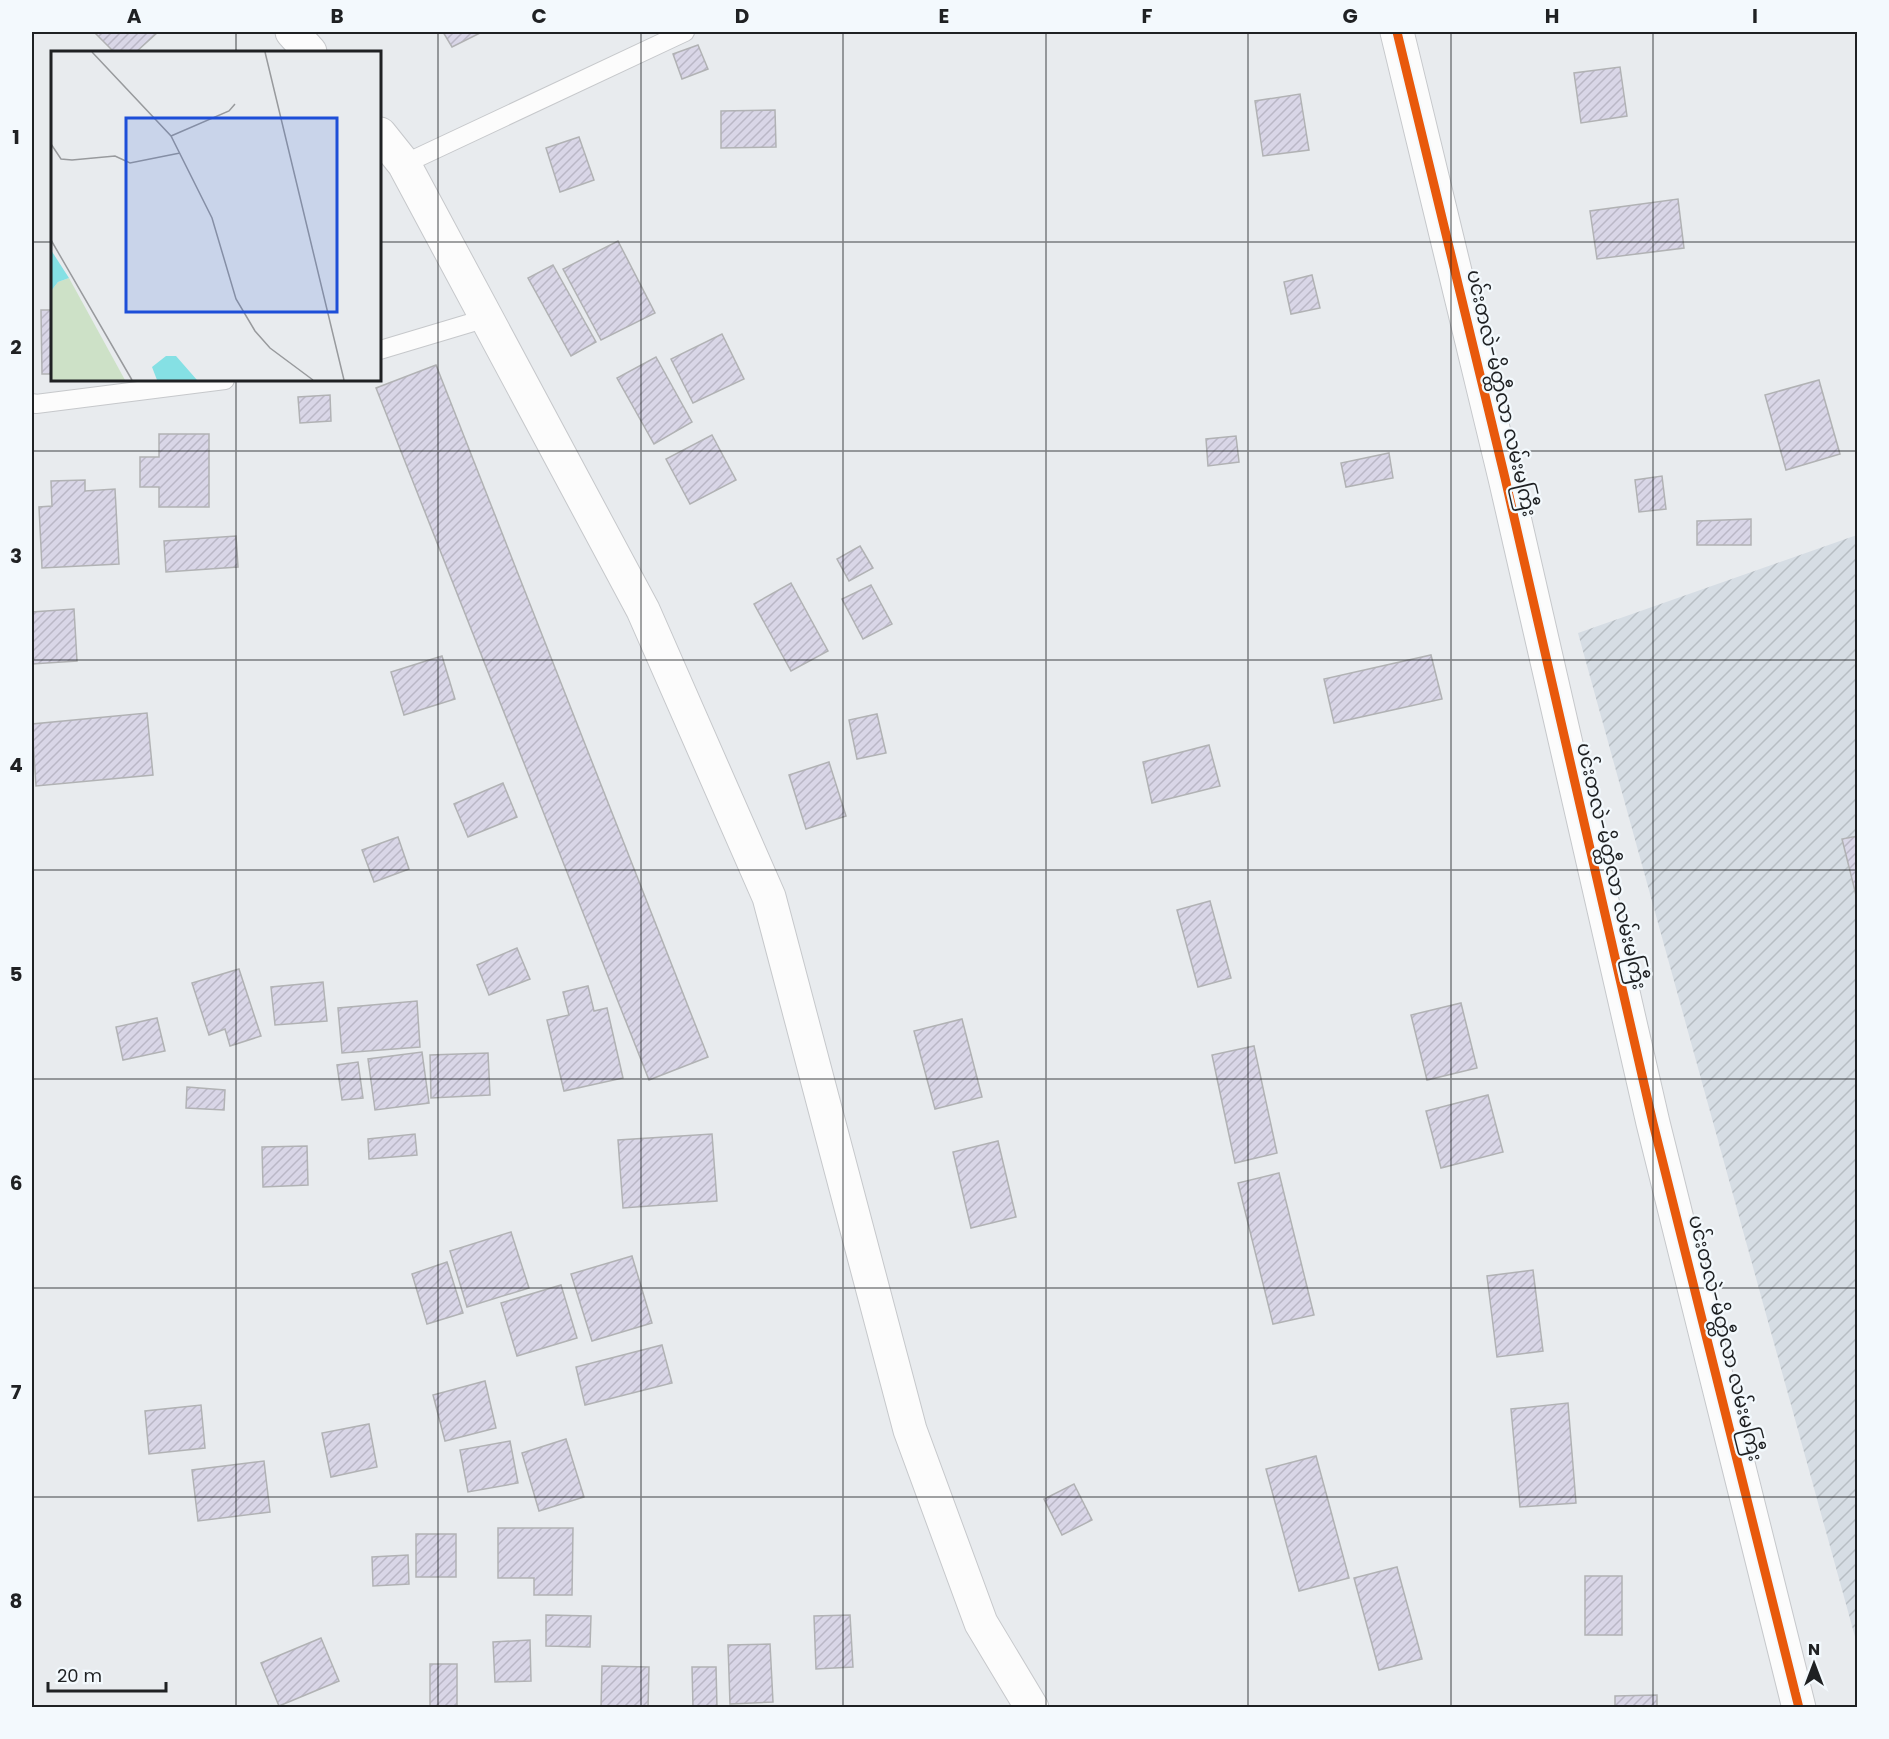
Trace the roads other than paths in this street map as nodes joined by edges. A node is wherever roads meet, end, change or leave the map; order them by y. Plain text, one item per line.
1 (292, 32) edge
2 (685, 32) edge
3 (1397, 32) edge
4 (309, 51) edge
5 (381, 135) edge
6 (404, 164) junction
7 (487, 318) junction
8 (381, 350) edge
9 (217, 381) edge
10 (32, 403) edge
11 (1032, 1707) edge
12 (1799, 1707) edge

1 - 4 main road
2 - 6 lane
3 - 12 main road, ပင်းတလဲ-မိတ္ထီလာ လမ်းမကြီး
5 - 6 main road
6 - 7 main road
7 - 8 lane
7 - 11 main road
9 - 10 lane

